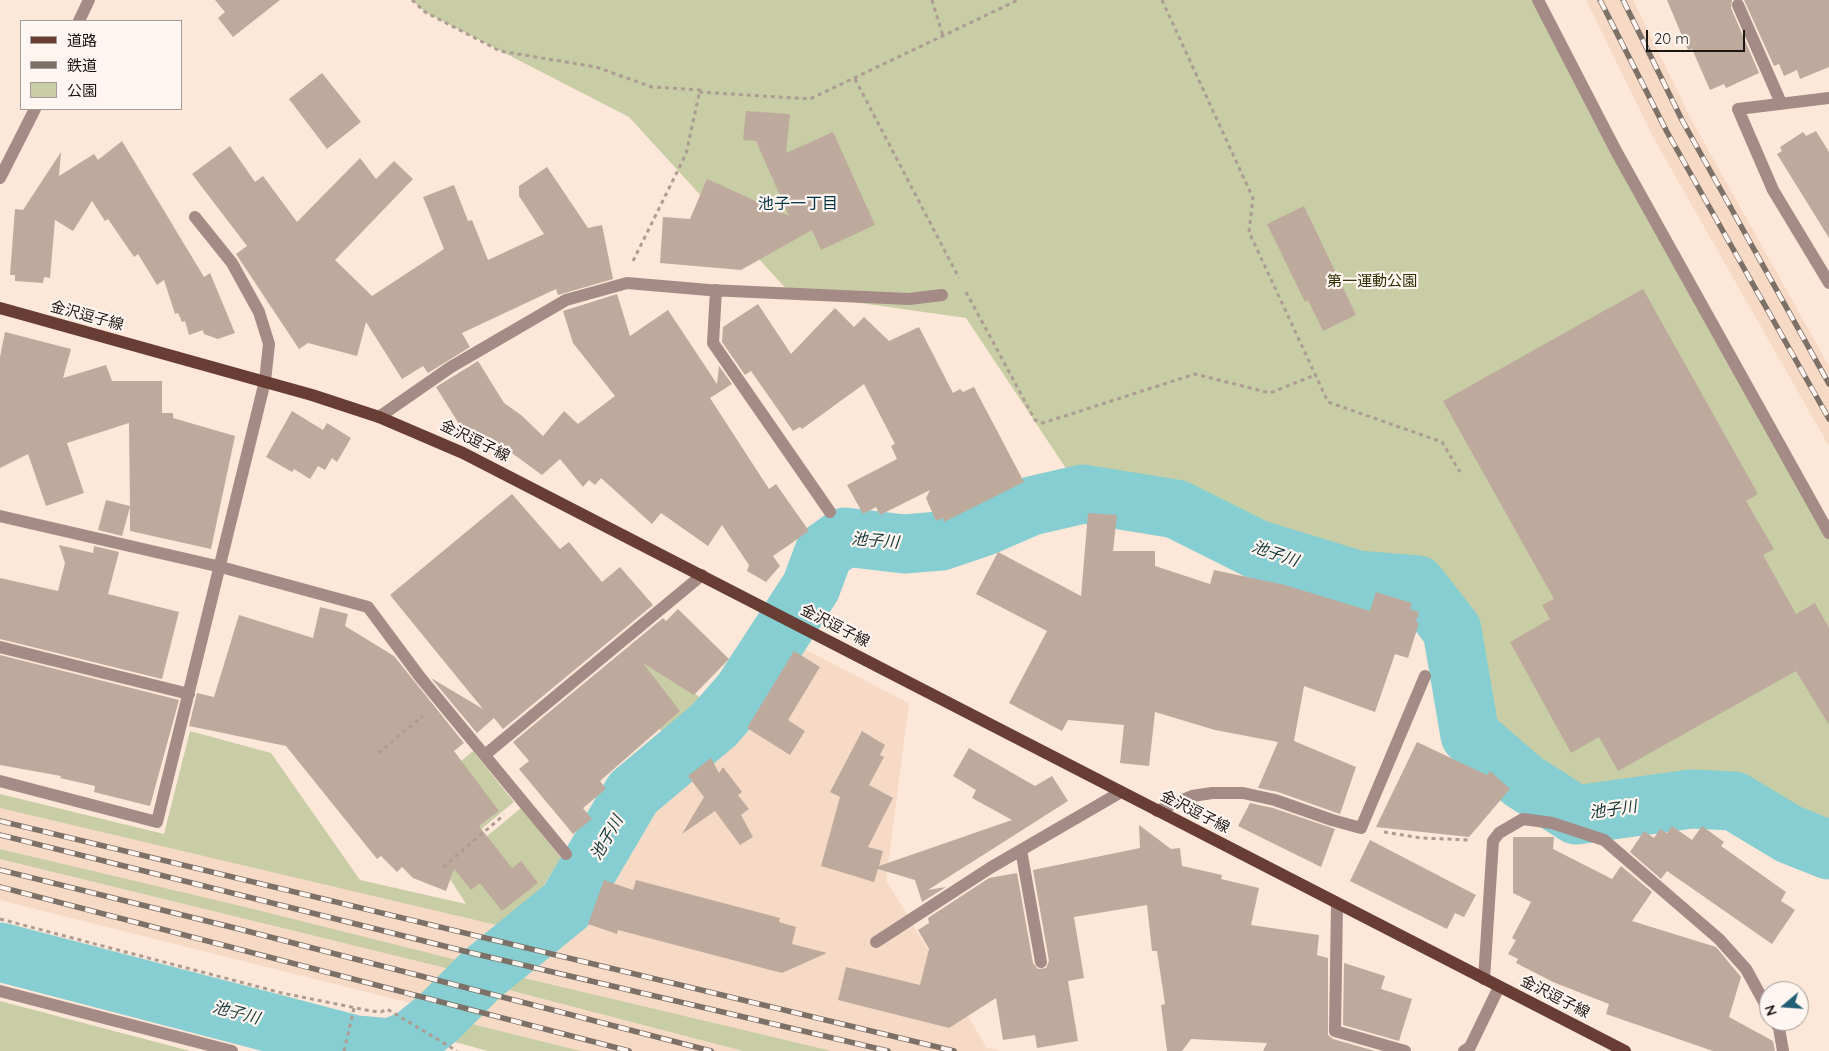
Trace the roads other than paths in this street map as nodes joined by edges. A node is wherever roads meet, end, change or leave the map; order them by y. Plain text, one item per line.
1 (89, 0) edge
2 (1538, 0) edge
3 (1738, 5) dead end
4 (79, 20) edge
5 (1829, 98) edge
6 (1781, 103) junction
7 (34, 110) edge
8 (0, 178) edge
9 (195, 217) dead end
10 (1829, 283) edge
11 (716, 290) junction
12 (942, 295) dead end
13 (0, 308) edge
14 (265, 381) junction
15 (379, 417) junction
16 (830, 512) dead end
17 (0, 516) edge
18 (1829, 533) edge
19 (221, 567) junction
20 (702, 575) junction
21 (0, 647) edge
22 (1425, 676) dead end
23 (189, 694) junction
24 (486, 754) junction
25 (0, 781) edge
26 (1121, 792) junction
27 (1157, 811) junction
28 (1021, 850) junction
29 (566, 854) dead end
30 (1337, 904) junction
31 (876, 942) dead end
32 (1041, 962) dead end
33 (1484, 979) junction
34 (1499, 987) junction
35 (0, 991) edge
36 (1759, 993) edge
37 (1780, 1031) edge
38 (232, 1051) edge
39 (1405, 1051) edge
40 (1464, 1051) edge
41 (1625, 1051) edge
42 (1783, 1051) edge

1 - 4 street
2 - 18 street
3 - 6 street
5 - 6 street
6 - 10 street
7 - 8 street
9 - 14 street
11 - 12 street
11 - 15 street
11 - 16 street
13 - 14 main road, 金沢逗子線
14 - 15 main road, 金沢逗子線
14 - 19 street
15 - 20 main road, 金沢逗子線
17 - 19 street
19 - 23 street
19 - 24 street
20 - 24 street
20 - 26 main road, 金沢逗子線
21 - 23 street
22 - 27 street
23 - 25 street
24 - 29 street
26 - 27 main road, 金沢逗子線
26 - 28 street
27 - 30 main road, 金沢逗子線
28 - 31 street
28 - 32 street
30 - 33 main road, 金沢逗子線
30 - 39 street
33 - 34 main road, 金沢逗子線
33 - 36 street
34 - 40 street
34 - 41 main road, 金沢逗子線
35 - 38 street
37 - 42 street

